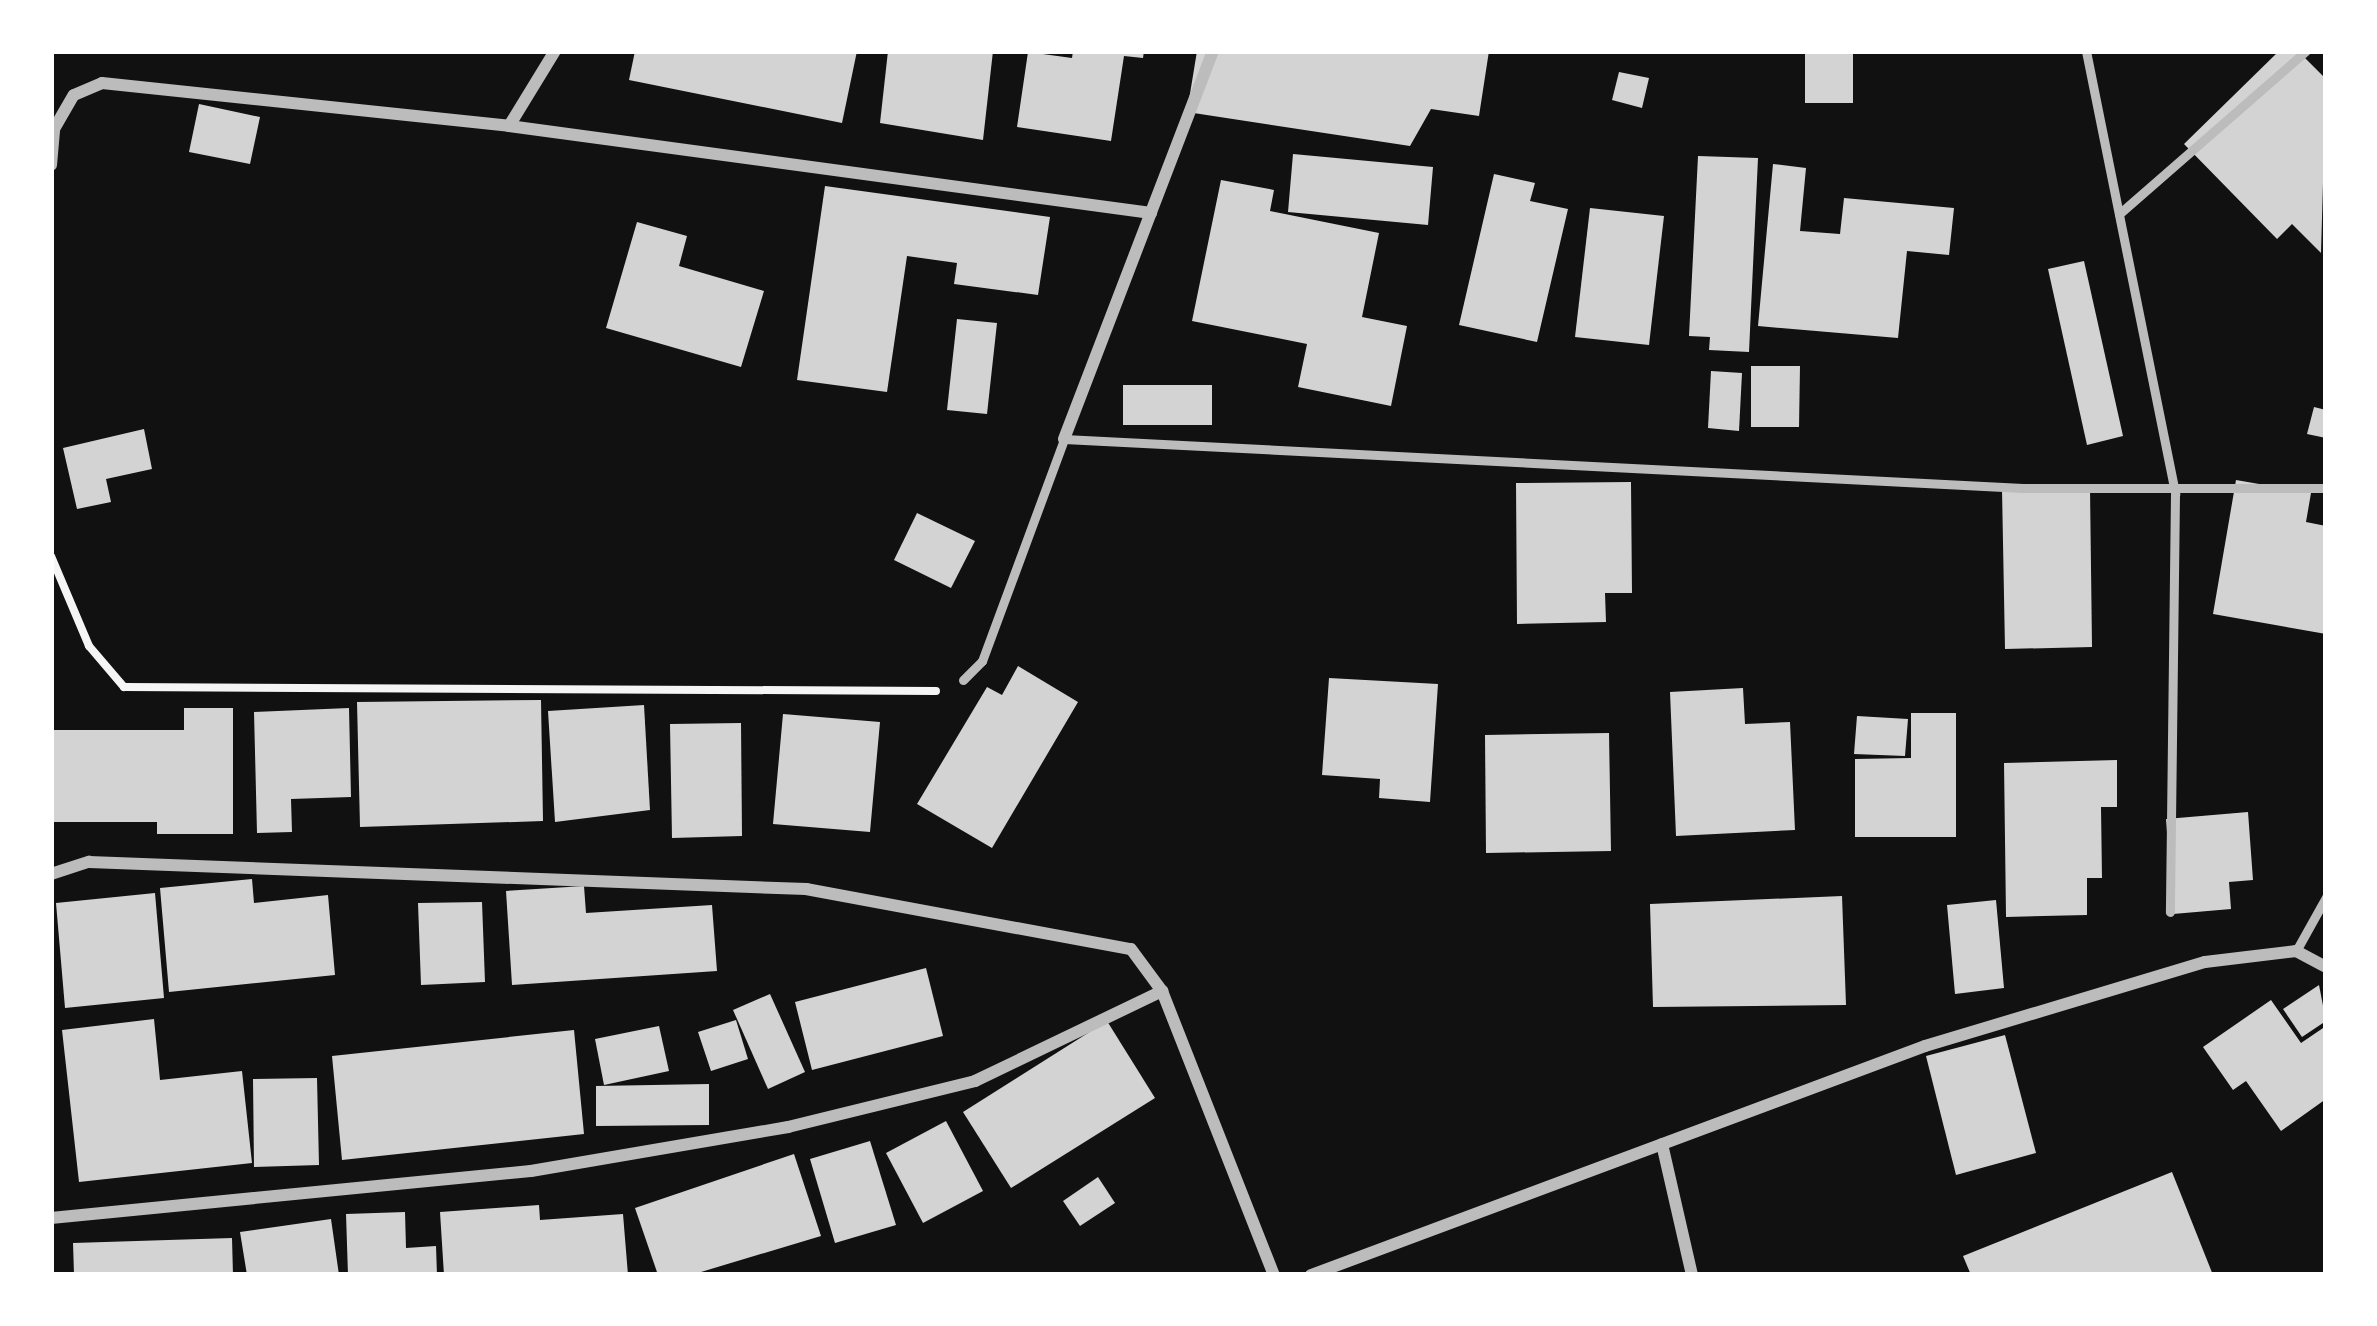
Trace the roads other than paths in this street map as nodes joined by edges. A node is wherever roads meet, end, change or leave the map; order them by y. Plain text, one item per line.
1 (555, 51) edge
2 (1213, 51) edge
3 (2086, 51) edge
4 (2306, 51) edge
5 (509, 127) junction
6 (51, 165) edge
7 (1151, 213) junction
8 (2119, 214) junction
9 (1064, 439) junction
10 (2326, 488) edge
11 (2175, 494) junction
12 (963, 680) road end
13 (51, 874) edge
14 (2326, 897) edge
15 (2170, 912) dead end
16 (2296, 951) junction
17 (2326, 967) edge
18 (1162, 991) junction
19 (1662, 1144) junction
20 (51, 1218) edge
21 (1274, 1275) edge
22 (1311, 1275) edge
23 (1692, 1275) edge

1 - 5 street
2 - 7 street
3 - 8 lane
4 - 8 lane
5 - 6 street
5 - 7 street
7 - 9 street
8 - 11 lane
9 - 11 lane
9 - 12 lane
10 - 11 lane
11 - 15 lane
13 - 18 street
14 - 16 lane
16 - 17 street
16 - 19 street
18 - 20 street
18 - 21 street
19 - 22 street
19 - 23 street

